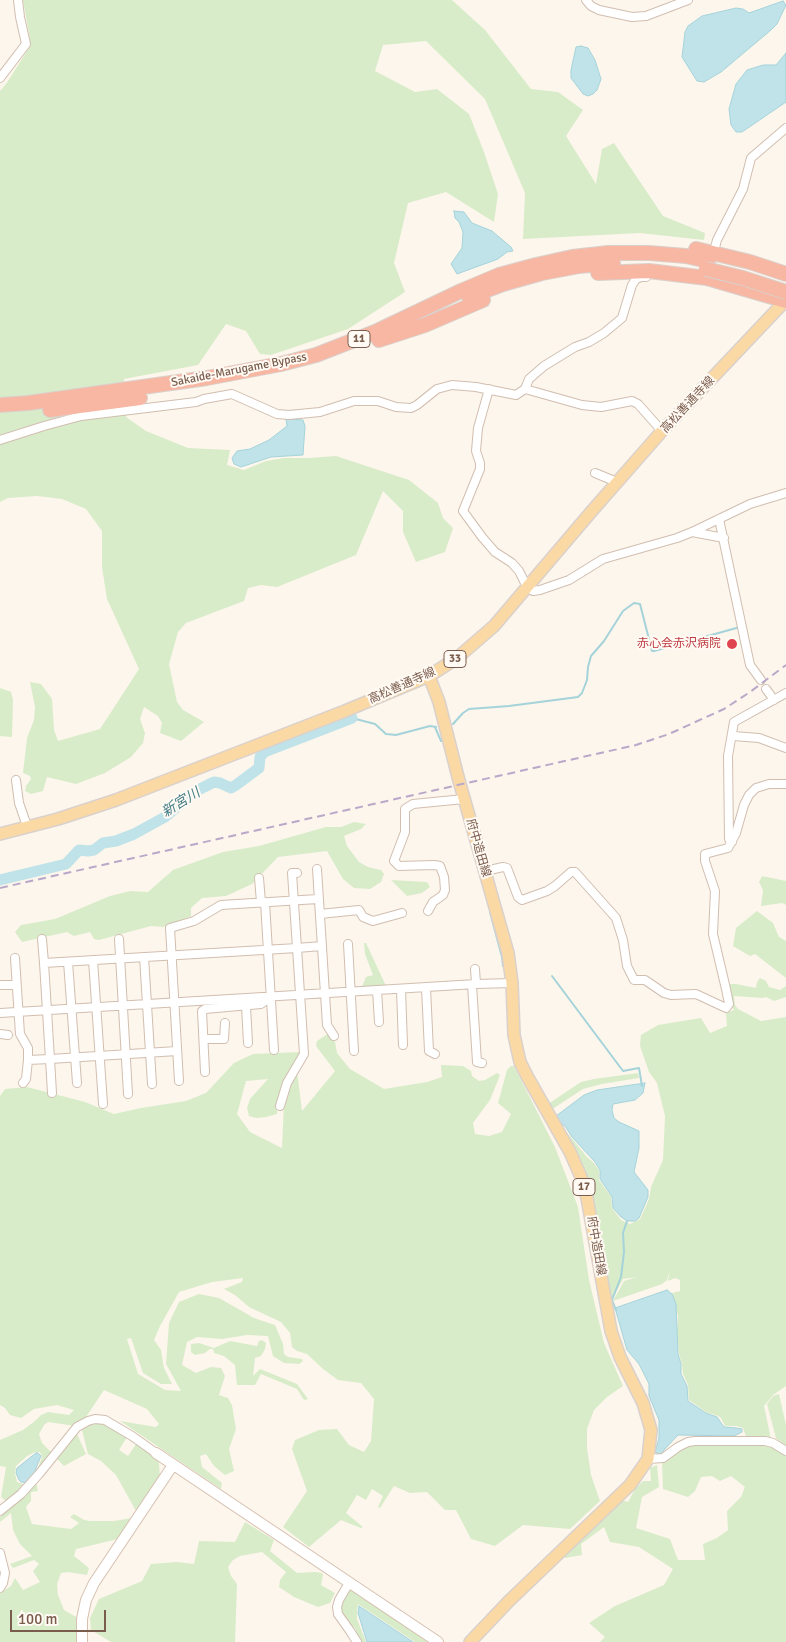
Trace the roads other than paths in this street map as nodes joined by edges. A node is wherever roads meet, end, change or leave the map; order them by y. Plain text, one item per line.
1 (18, 0) edge
2 (586, 0) edge
3 (688, 0) edge
4 (0, 78) edge
5 (786, 128) edge
6 (709, 265) junction
7 (786, 274) edge
8 (786, 283) edge
9 (786, 298) edge
10 (489, 389) junction
11 (525, 389) junction
12 (0, 405) edge
13 (79, 407) junction
14 (0, 414) edge
15 (662, 431) junction
16 (0, 440) edge
17 (595, 473) dead end
18 (617, 482) junction
19 (786, 493) edge
20 (719, 519) junction
21 (692, 532) junction
22 (724, 538) junction
23 (527, 587) junction
24 (429, 676) junction
25 (761, 680) dead end
26 (766, 688) dead end
27 (786, 693) edge
28 (774, 700) junction
29 (733, 736) junction
30 (786, 748) edge
31 (16, 780) dead end
32 (786, 784) edge
33 (464, 799) junction
34 (27, 826) junction
35 (0, 834) edge
36 (732, 842) junction
37 (317, 869) dead end
38 (485, 871) junction
39 (297, 873) dead end
40 (260, 878) dead end
41 (318, 899) junction
42 (294, 900) junction
43 (263, 902) junction
44 (428, 911) dead end
45 (402, 913) dead end
46 (320, 914) junction
47 (42, 939) dead end
48 (119, 939) dead end
49 (348, 944) dead end
50 (322, 946) junction
51 (297, 948) junction
52 (268, 949) junction
53 (171, 955) junction
54 (144, 957) junction
55 (15, 958) dead end
56 (120, 958) junction
57 (93, 960) junction
58 (68, 962) junction
59 (44, 963) junction
60 (475, 969) dead end
61 (512, 983) junction
62 (474, 984) junction
63 (0, 985) edge
64 (16, 985) junction
65 (426, 988) junction
66 (401, 989) junction
67 (377, 990) junction
68 (351, 992) junction
69 (325, 993) junction
70 (300, 995) junction
71 (271, 997) junction
72 (174, 1003) junction
73 (147, 1005) junction
74 (123, 1006) junction
75 (246, 1006) junction
76 (96, 1008) junction
77 (71, 1010) junction
78 (47, 1011) junction
79 (0, 1013) edge
80 (19, 1013) junction
81 (379, 1022) dead end
82 (225, 1023) dead end
83 (334, 1036) dead end
84 (204, 1039) junction
85 (248, 1043) dead end
86 (403, 1045) dead end
87 (274, 1050) dead end
88 (177, 1051) junction
89 (354, 1051) dead end
90 (150, 1052) junction
91 (126, 1054) junction
92 (435, 1054) dead end
93 (99, 1056) junction
94 (75, 1057) junction
95 (50, 1059) junction
96 (28, 1060) junction
97 (482, 1062) dead end
98 (205, 1072) dead end
99 (179, 1081) dead end
100 (23, 1083) dead end
101 (77, 1083) dead end
102 (152, 1084) dead end
103 (52, 1093) dead end
104 (128, 1094) dead end
105 (103, 1104) dead end
106 (280, 1106) dead end
107 (786, 1451) edge
108 (156, 1453) joint
109 (648, 1460) junction
110 (173, 1465) junction
111 (0, 1511) edge
112 (0, 1553) edge
113 (349, 1583) junction
114 (0, 1588) edge
115 (82, 1642) edge
116 (357, 1642) edge
117 (438, 1642) edge
118 (470, 1642) edge

1 - 4 street
2 - 3 street
5 - 6 street
6 - 7 highway
6 - 8 highway, Sakaide-Marugame Bypass / 11
6 - 9 highway, Sakaide-Marugame Bypass / 11, bridge
6 - 11 street
6 - 13 highway, Sakaide-Marugame Bypass / 11
6 - 13 highway, Sakaide-Marugame Bypass / 11
9 - 15 main road, 高松善通寺線 / 33
10 - 11 street
10 - 13 street
10 - 23 street
11 - 15 street
12 - 13 highway, Sakaide-Marugame Bypass / 11
13 - 14 highway, Sakaide-Marugame Bypass / 11
13 - 16 street
15 - 18 main road, 高松善通寺線 / 33
17 - 18 street
18 - 23 main road, 高松善通寺線 / 33
19 - 20 street
20 - 21 street
20 - 22 street
21 - 22 street
21 - 23 street
22 - 25 street
23 - 24 main road, 高松善通寺線 / 33
24 - 33 main road, 府中造田線 / 17
24 - 34 main road, 高松善通寺線 / 33
26 - 28 street
27 - 28 street
28 - 29 street
29 - 30 street
29 - 36 street
31 - 34 street
32 - 36 street
33 - 38 main road, 府中造田線 / 17
33 - 44 street
34 - 35 main road, 高松善通寺線 / 33
36 - 38 street
37 - 41 street
38 - 61 main road, 府中造田線 / 17
39 - 42 street
40 - 43 street
41 - 42 street
41 - 46 street
42 - 43 street
42 - 51 street
43 - 52 street
43 - 53 street
45 - 46 street
46 - 50 street
47 - 59 street
48 - 56 street
49 - 68 street
50 - 51 street
50 - 69 street
51 - 52 street
51 - 70 street
52 - 53 street
52 - 71 street
53 - 54 street
53 - 72 street
54 - 56 street
54 - 73 street
55 - 64 street
56 - 57 street
56 - 74 street
57 - 58 street
57 - 76 street
58 - 59 street
58 - 77 street
59 - 78 street
60 - 62 street
61 - 62 street
61 - 109 main road, 府中造田線 / 17
62 - 65 street
62 - 97 street
63 - 64 street
64 - 80 street
65 - 66 street
65 - 92 street
66 - 67 street
66 - 86 street
67 - 68 street
67 - 81 street
68 - 69 street
68 - 89 street
69 - 70 street
69 - 83 street
70 - 71 street
70 - 106 street
71 - 72 street
71 - 75 street
71 - 87 street
72 - 73 street
72 - 88 street
73 - 74 street
73 - 90 street
74 - 76 street
74 - 91 street
75 - 84 street
75 - 85 street
76 - 77 street
76 - 93 street
77 - 78 street
77 - 94 street
78 - 80 street
78 - 95 street
79 - 80 street
80 - 96 street
82 - 84 street
84 - 98 street
88 - 90 street
88 - 99 street
90 - 91 street
90 - 102 street
91 - 93 street
91 - 104 street
93 - 94 street
93 - 105 street
94 - 95 street
94 - 101 street
95 - 96 street
95 - 103 street
96 - 100 street
107 - 109 street
108 - 110 street
108 - 111 street
109 - 118 main road, 府中造田線 / 17
110 - 113 street
110 - 115 street
112 - 114 street
113 - 116 street
113 - 117 street

